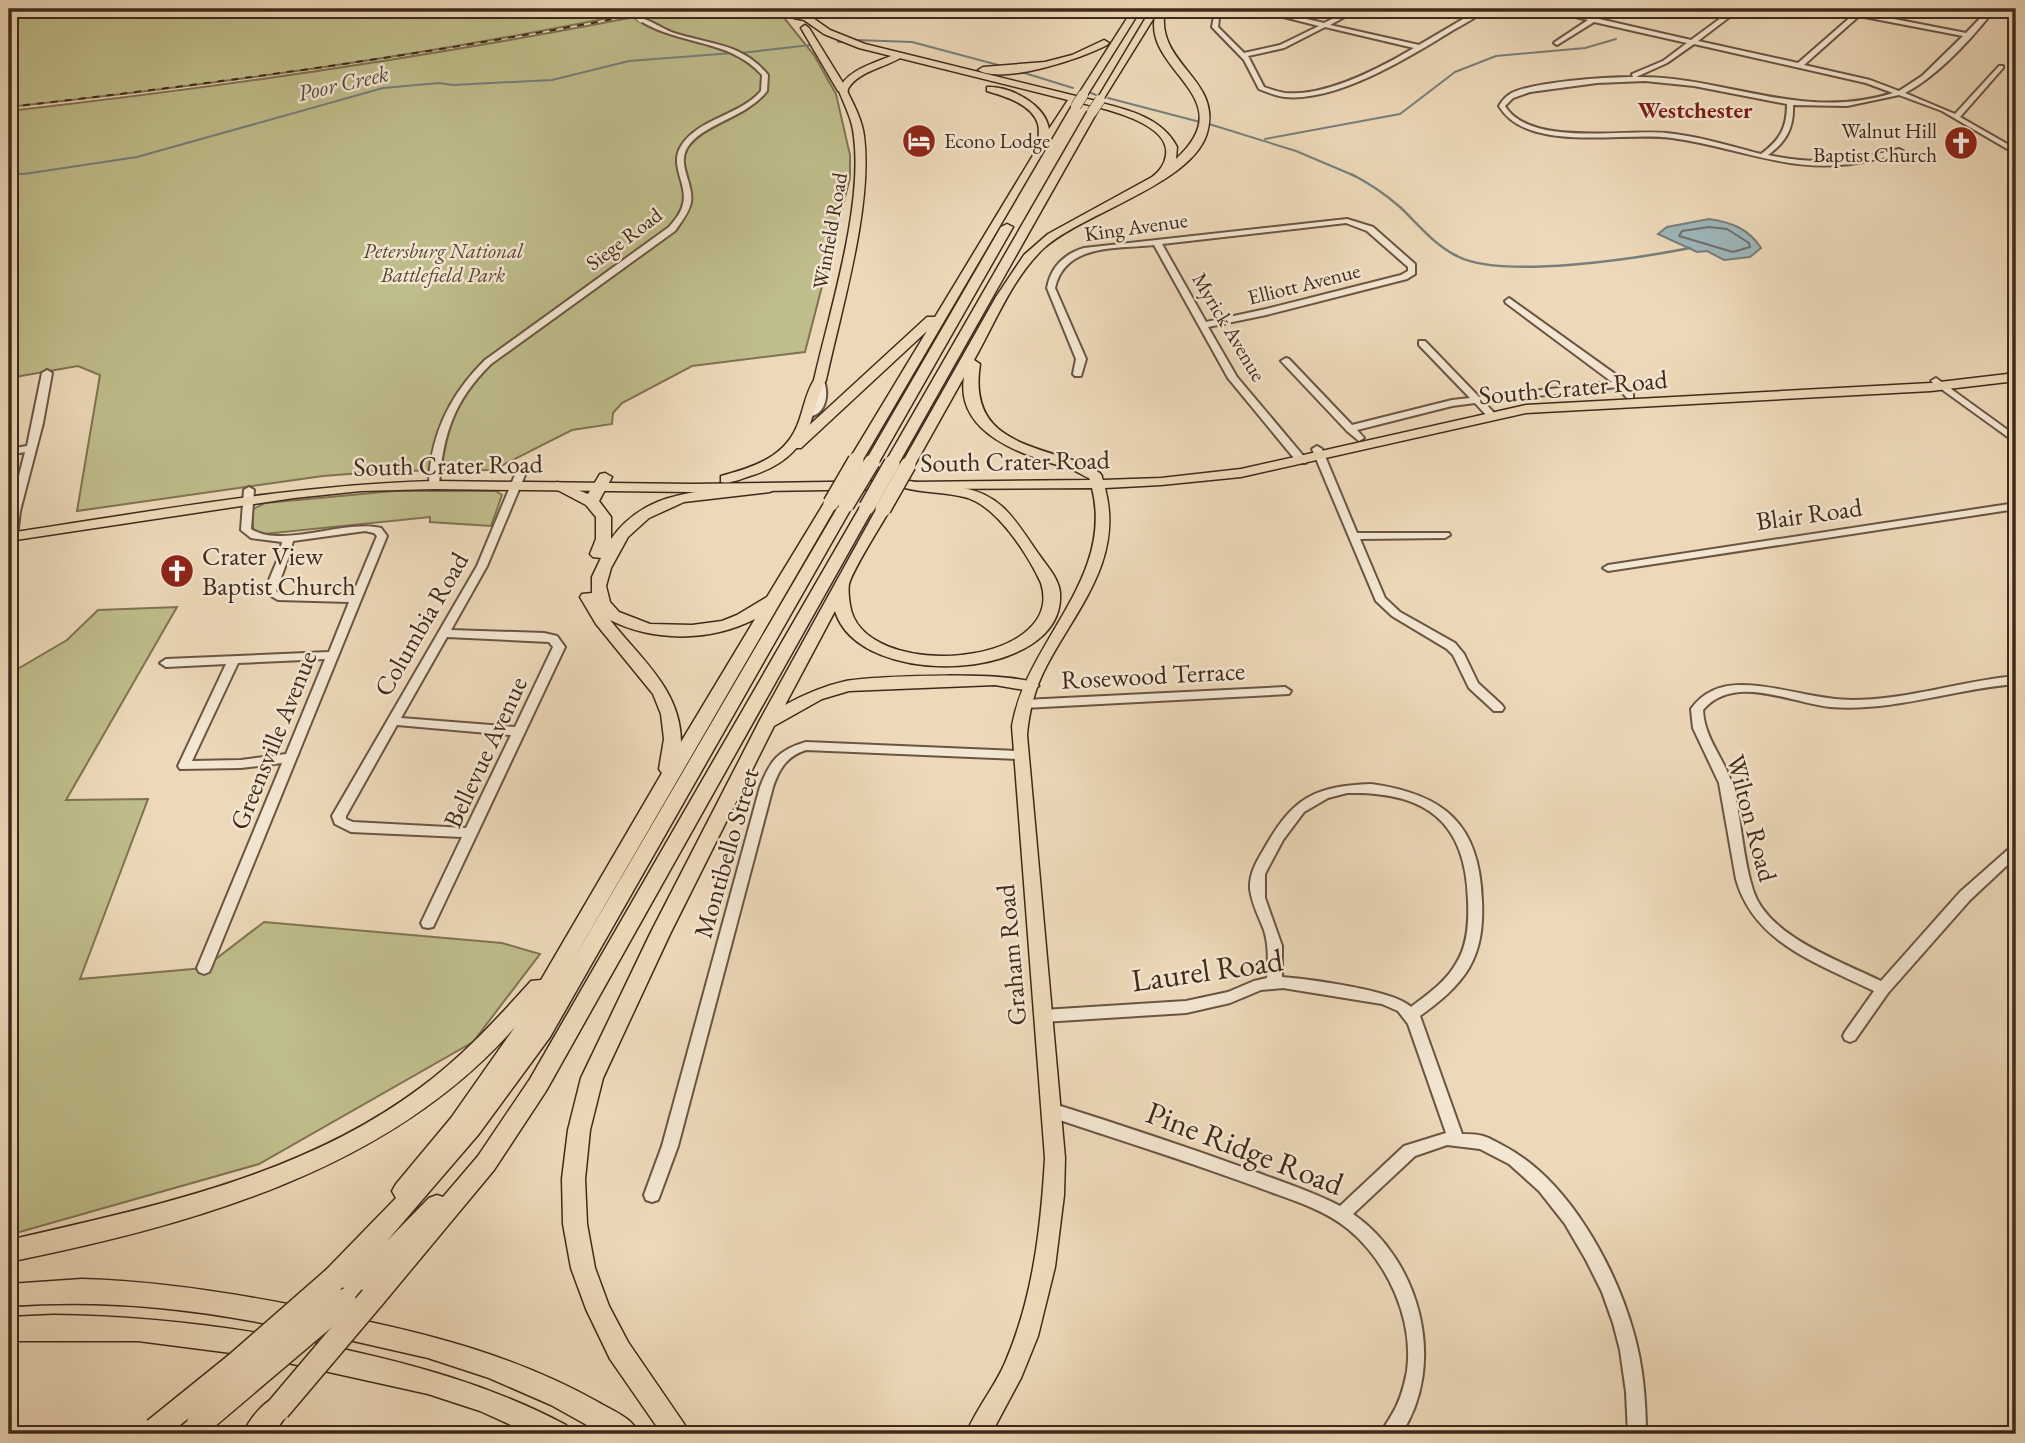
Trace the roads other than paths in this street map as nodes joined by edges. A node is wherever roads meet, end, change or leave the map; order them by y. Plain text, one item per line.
1 (1129, 9) edge
2 (1137, 9) edge
3 (1155, 9) edge
4 (1161, 9) edge
5 (1229, 9) edge
6 (1255, 9) edge
7 (1356, 9) edge
8 (1484, 9) edge
9 (1545, 9) edge
10 (1610, 9) edge
11 (1737, 9) edge
12 (1834, 9) edge
13 (1992, 9) edge
14 (631, 10) edge
15 (1861, 11) edge
16 (794, 12) edge
17 (1594, 19) junction
18 (1325, 25) junction
19 (805, 28) junction
20 (1967, 35) junction
21 (1694, 41) junction
22 (1104, 43) junction
23 (1557, 43) dead end
24 (1419, 47) junction
25 (1243, 55) junction
26 (898, 56) junction
27 (909, 59) junction
28 (884, 62) junction
29 (1801, 64) junction
30 (1660, 65) junction
31 (2001, 67) dead end
32 (1623, 78) junction
33 (1686, 82) junction
34 (843, 91) junction
35 (1902, 92) junction
36 (1076, 99) junction
37 (1790, 103) junction
38 (1957, 116) junction
39 (1040, 148) junction
40 (1899, 151) dead end
41 (2016, 152) edge
42 (1763, 156) junction
43 (1161, 174) junction
44 (1338, 221) joint
45 (1156, 241) junction
46 (1509, 301) dead end
47 (947, 305) junction
48 (1203, 325) junction
49 (984, 330) junction
50 (1422, 343) dead end
51 (1286, 361) dead end
52 (2016, 369) edge
53 (47, 373) dead end
54 (1078, 374) dead end
55 (2016, 377) edge
56 (1620, 384) junction
57 (1940, 384) junction
58 (1630, 396) junction
59 (1484, 407) junction
60 (1355, 433) junction
61 (2016, 440) edge
62 (796, 444) junction
63 (31, 448) junction
64 (9, 452) edge
65 (1319, 453) junction
66 (1299, 457) junction
67 (864, 461) junction
68 (434, 479) junction
69 (726, 479) junction
70 (1096, 479) junction
71 (518, 480) junction
72 (603, 482) junction
73 (910, 485) junction
74 (557, 486) junction
75 (770, 488) junction
76 (249, 495) junction
77 (591, 502) junction
78 (838, 504) junction
79 (2016, 506) edge
80 (875, 508) junction
81 (11, 531) edge
82 (1445, 535) dead end
83 (1353, 537) junction
84 (288, 538) junction
85 (1608, 568) dead end
86 (841, 586) junction
87 (779, 589) junction
88 (356, 599) junction
89 (443, 633) junction
90 (332, 655) junction
91 (234, 660) junction
92 (166, 663) dead end
93 (2016, 680) edge
94 (1285, 691) dead end
95 (1027, 695) junction
96 (1498, 708) dead end
97 (392, 721) junction
98 (768, 722) junction
99 (518, 731) junction
100 (1019, 755) junction
101 (292, 757) junction
102 (740, 776) junction
103 (664, 786) junction
104 (471, 832) junction
105 (2016, 850) edge
106 (428, 923) dead end
107 (568, 948) junction
108 (612, 958) junction
109 (204, 968) dead end
110 (1274, 982) junction
111 (1883, 989) junction
112 (1411, 1015) junction
113 (1042, 1016) junction
114 (1850, 1036) dead end
115 (538, 1085) junction
116 (1051, 1110) junction
117 (1455, 1137) junction
118 (652, 1195) dead end
119 (1341, 1215) junction
120 (379, 1234) junction
121 (9, 1251) edge
122 (339, 1289) junction
123 (9, 1295) edge
124 (9, 1329) edge
125 (193, 1429) edge
126 (152, 1432) edge
127 (257, 1434) edge
128 (557, 1434) edge
129 (626, 1434) edge
130 (678, 1434) edge
131 (978, 1434) edge
132 (1391, 1434) edge
133 (1637, 1434) edge

1 - 22 highway
2 - 36 highway
3 - 80 highway, bridge
4 - 43 highway
5 - 25 street
6 - 18 street
7 - 18 street
8 - 24 street
9 - 17 street
10 - 17 street
11 - 21 street
12 - 15 street
13 - 20 street
14 - 68 street, Siege Road, bridge
15 - 20 street
15 - 29 street
16 - 19 highway
16 - 26 highway
17 - 21 street
17 - 23 street
18 - 24 street
18 - 25 street
19 - 28 highway
19 - 34 highway
20 - 35 street
21 - 29 street
21 - 30 street
22 - 27 highway
22 - 36 highway
24 - 25 street
26 - 27 highway
26 - 28 main road
27 - 43 highway
28 - 34 main road
28 - 39 highway
29 - 35 street
30 - 32 street
30 - 33 street
31 - 38 street
32 - 33 street
32 - 42 street
33 - 37 street
34 - 62 main road, Winfield Road
35 - 37 street
35 - 38 street
36 - 39 highway
36 - 67 highway
37 - 42 street
38 - 41 street
39 - 47 highway
40 - 42 street
43 - 49 highway
44 - 45 street, King Avenue
44 - 48 street, Elliott Avenue
45 - 48 street, Myrick Avenue
45 - 54 street, King Avenue
46 - 56 street
47 - 62 highway
47 - 67 highway
48 - 66 street, Myrick Avenue
49 - 70 highway
49 - 80 highway, bridge
50 - 59 street
51 - 60 street
52 - 57 main road, South Crater Road
53 - 63 street
55 - 57 main road, South Crater Road
56 - 58 street
56 - 59 street
57 - 58 main road, South Crater Road
57 - 59 main road, South Crater Road
57 - 61 street
58 - 59 main road, South Crater Road
59 - 60 main road, South Crater Road
59 - 65 main road, South Crater Road
60 - 65 main road, South Crater Road
62 - 69 main road
63 - 64 street
63 - 81 street
65 - 66 main road, South Crater Road
65 - 83 street
66 - 70 main road, South Crater Road
67 - 78 highway, bridge
68 - 71 main road, South Crater Road
68 - 76 main road, South Crater Road
69 - 70 main road, South Crater Road
69 - 72 main road, South Crater Road
70 - 73 main road, South Crater Road
70 - 95 main road, Graham Road
71 - 72 main road, South Crater Road
71 - 74 main road, South Crater Road
71 - 89 street, Columbia Road
72 - 74 main road, South Crater Road
72 - 75 main road, South Crater Road
72 - 77 highway
73 - 75 main road, South Crater Road
73 - 86 highway
74 - 77 highway
75 - 87 highway
76 - 81 main road, South Crater Road
76 - 84 street
77 - 103 highway
78 - 87 highway
78 - 120 highway
79 - 85 street, Blair Road
80 - 86 highway
80 - 108 highway
82 - 83 street
83 - 96 street
84 - 88 street
84 - 88 street, Greensville Avenue
86 - 98 highway
87 - 103 highway
88 - 90 street, Greensville Avenue
89 - 97 street, Columbia Road
89 - 99 street, Bellevue Avenue
90 - 91 street
90 - 101 street, Greensville Avenue
91 - 92 street
91 - 101 street
93 - 111 street, Wilton Road
94 - 95 street, Rosewood Terrace
95 - 98 highway
95 - 100 main road, Graham Road
97 - 99 street
97 - 104 street, Columbia Road
98 - 102 highway
99 - 104 street, Bellevue Avenue
100 - 113 main road, Graham Road
100 - 118 street, Montibello Street
101 - 109 street, Greensville Avenue
102 - 108 highway
102 - 130 highway
103 - 107 highway
104 - 106 street, Bellevue Avenue
105 - 111 street
107 - 120 highway
107 - 121 highway
108 - 115 highway
110 - 112 street, Laurel Road
110 - 112 street
110 - 113 street, Laurel Road
111 - 114 street
112 - 117 street
113 - 116 main road, Graham Road
115 - 122 highway
115 - 127 highway, bridge
116 - 119 street, Pine Ridge Road
116 - 131 main road, Graham Road
117 - 119 street
117 - 133 street
119 - 132 street, Pine Ridge Road
120 - 122 highway
122 - 125 highway, bridge
122 - 126 highway, bridge
123 - 129 highway
124 - 128 highway

